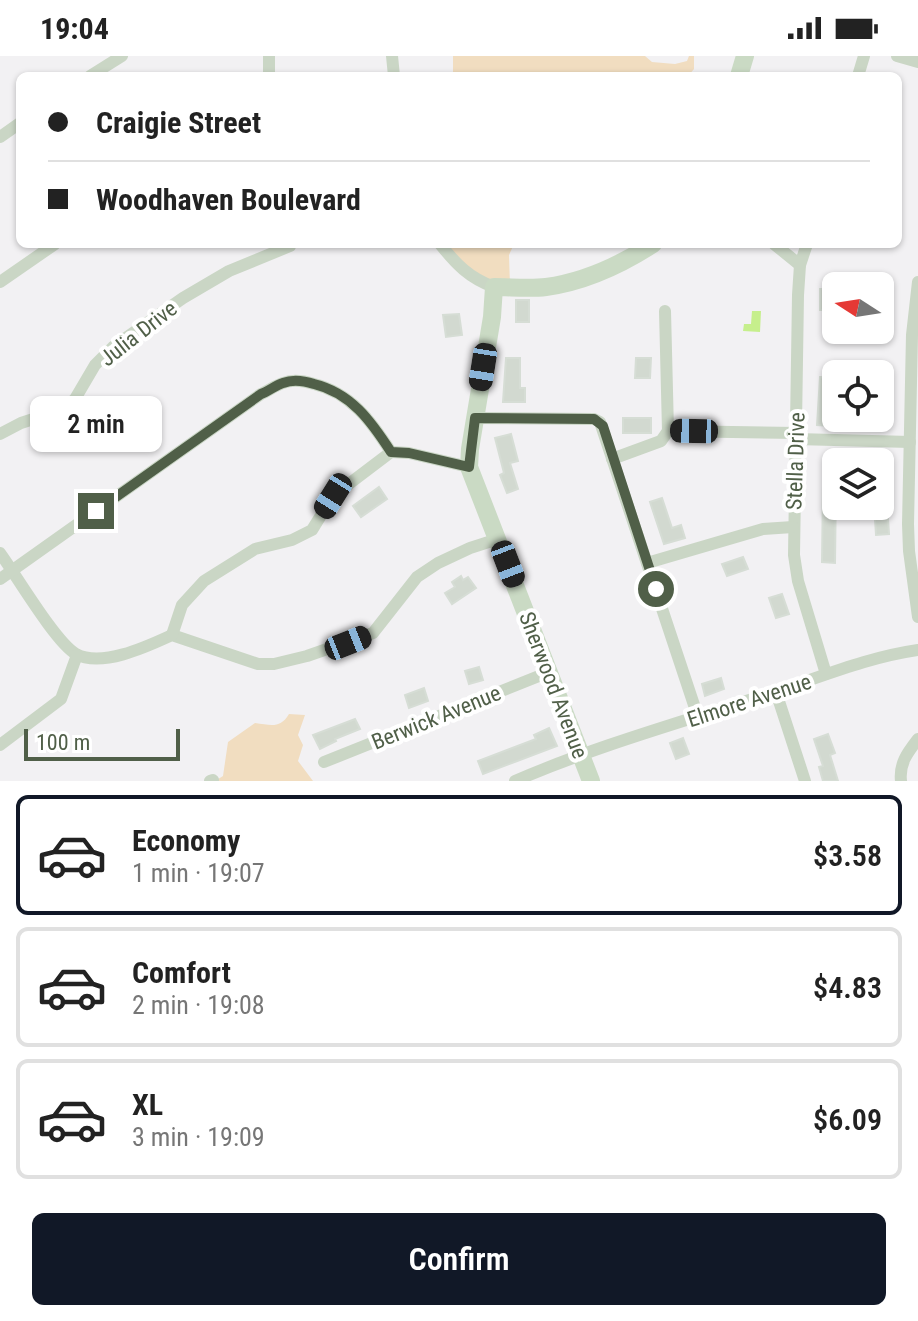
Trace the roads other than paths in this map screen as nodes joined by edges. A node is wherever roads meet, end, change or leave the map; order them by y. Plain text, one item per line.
1 (122, 56) edge
2 (897, 56) edge
3 (918, 62) edge
4 (96, 72) edge
5 (49, 248) edge
6 (283, 248) edge
7 (443, 248) edge
8 (646, 248) edge
9 (779, 248) edge
10 (806, 248) edge
11 (800, 265) junction
12 (0, 282) edge
13 (918, 284) edge
14 (494, 287) junction
15 (665, 311) dead end
16 (475, 418) junction
17 (668, 431) junction
18 (0, 434) edge
19 (796, 436) junction
20 (910, 442) junction
21 (391, 452) junction
22 (612, 459) junction
23 (469, 467) junction
24 (793, 527) junction
25 (498, 539) junction
26 (0, 553) edge
27 (647, 563) junction
28 (12, 570) junction
29 (0, 579) edge
30 (918, 616) edge
31 (172, 635) junction
32 (918, 650) edge
33 (77, 655) junction
34 (549, 672) junction
35 (826, 674) junction
36 (776, 692) junction
37 (698, 717) junction
38 (918, 739) edge
39 (0, 745) edge
40 (581, 756) junction
41 (324, 762) dead end
42 (515, 781) edge
43 (591, 781) edge
44 (805, 781) edge
45 (901, 781) edge

1 - 4 street
2 - 3 street
5 - 12 street
6 - 18 street, Julia Drive
7 - 14 street
8 - 14 street
9 - 11 street
10 - 11 street, Stella Drive
11 - 19 street, Stella Drive
13 - 20 street
14 - 16 street, Sherwood Avenue
15 - 17 street
16 - 22 street
16 - 23 street, Sherwood Avenue
17 - 19 street
17 - 22 street
19 - 20 street
19 - 24 street, Stella Drive
20 - 30 street
21 - 23 street
21 - 28 street
21 - 31 street
22 - 27 street
23 - 25 street, Sherwood Avenue
24 - 27 street
24 - 35 street, Stella Drive
25 - 31 street
25 - 34 street, Sherwood Avenue
26 - 28 street
27 - 37 street
28 - 29 street
28 - 33 street
31 - 33 street
32 - 35 street, Elmore Avenue
33 - 39 street
34 - 40 street, Sherwood Avenue
34 - 41 street, Berwick Avenue
35 - 36 street, Elmore Avenue
36 - 37 street, Elmore Avenue
36 - 44 street
37 - 40 street, Elmore Avenue
38 - 45 street
40 - 42 street, Elmore Avenue
40 - 43 street, Sherwood Avenue

